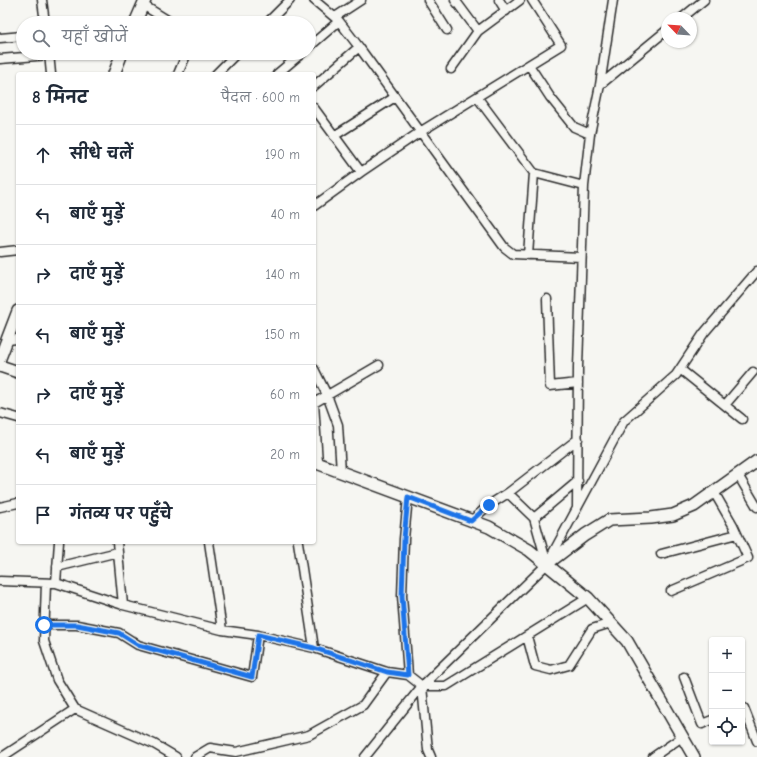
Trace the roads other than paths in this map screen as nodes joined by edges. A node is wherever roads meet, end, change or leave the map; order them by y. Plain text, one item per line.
1 (42, 0) edge
2 (290, 0) edge
3 (314, 0) edge
4 (361, 0) edge
5 (428, 0) edge
6 (455, 0) edge
7 (498, 0) edge
8 (520, 0) edge
9 (532, 0) edge
10 (613, 0) edge
11 (704, 0) edge
12 (144, 3) edge
13 (506, 11) junction
14 (689, 12) edge
15 (44, 16) edge
16 (138, 16) edge
17 (162, 16) edge
18 (274, 16) edge
19 (337, 19) junction
20 (447, 30) dead end
21 (478, 31) junction
22 (661, 35) edge
23 (16, 37) edge
24 (0, 38) edge
25 (316, 40) edge
26 (359, 47) junction
27 (16, 57) edge
28 (0, 59) edge
29 (50, 60) edge
30 (119, 60) edge
31 (184, 60) edge
32 (230, 60) edge
33 (294, 60) edge
34 (528, 65) junction
35 (451, 69) dead end
36 (51, 72) edge
37 (115, 72) edge
38 (179, 72) edge
39 (218, 72) edge
40 (279, 72) edge
41 (316, 84) edge
42 (600, 84) junction
43 (395, 97) junction
44 (477, 97) junction
45 (318, 120) edge
46 (420, 132) junction
47 (590, 134) junction
48 (334, 136) junction
49 (361, 172) junction
50 (534, 173) junction
51 (584, 186) junction
52 (316, 205) edge
53 (16, 250) edge
54 (0, 252) edge
55 (528, 255) junction
56 (581, 257) junction
57 (757, 271) edge
58 (546, 298) dead end
59 (16, 317) edge
60 (8, 342) edge
61 (0, 358) edge
62 (379, 365) dead end
63 (0, 366) edge
64 (680, 369) junction
65 (16, 371) edge
66 (753, 372) dead end
67 (316, 373) edge
68 (578, 384) junction
69 (327, 395) junction
70 (316, 402) edge
71 (724, 405) junction
72 (0, 413) edge
73 (16, 417) edge
74 (742, 419) dead end
75 (578, 439) junction
76 (757, 461) edge
77 (316, 463) edge
78 (341, 472) junction
79 (738, 475) junction
80 (578, 481) junction
81 (714, 492) junction
82 (508, 493) junction
83 (408, 497) junction
84 (16, 503) edge
85 (0, 507) edge
86 (757, 507) edge
87 (577, 508) junction
88 (534, 518) junction
89 (471, 521) junction
90 (737, 534) junction
91 (59, 544) edge
92 (117, 544) edge
93 (209, 544) edge
94 (298, 544) edge
95 (118, 552) junction
96 (661, 554) dead end
97 (547, 564) junction
98 (57, 567) junction
99 (0, 581) edge
100 (46, 583) junction
101 (56, 583) junction
102 (671, 591) dead end
103 (588, 598) junction
104 (123, 605) junction
105 (611, 623) junction
106 (44, 625) junction
107 (222, 630) junction
108 (258, 635) junction
109 (527, 636) junction
110 (314, 648) junction
111 (387, 672) junction
112 (408, 675) junction
113 (684, 677) dead end
114 (422, 686) junction
115 (75, 709) junction
116 (745, 711) edge
117 (709, 721) edge
118 (682, 737) junction
119 (757, 741) edge
120 (236, 755) edge
121 (2, 757) edge
122 (176, 757) edge
123 (195, 757) edge
124 (365, 757) edge
125 (431, 757) edge
126 (653, 757) edge
127 (694, 757) edge

1 - 15 street
2 - 18 street
3 - 19 street
4 - 19 street
5 - 20 street
6 - 21 street
7 - 13 street
8 - 13 street
9 - 34 street
10 - 42 street
11 - 14 street
12 - 16 street
12 - 17 street
13 - 21 street
19 - 25 street
19 - 26 street
21 - 35 street
22 - 42 street
23 - 24 street
26 - 41 street
26 - 43 street
27 - 28 street
29 - 36 street
30 - 37 street
31 - 38 street
32 - 39 street
33 - 40 street
34 - 44 street
34 - 47 street
42 - 47 street
43 - 46 street
43 - 48 street
44 - 46 street
44 - 50 street
45 - 48 street
46 - 49 street
46 - 55 street
47 - 51 street
48 - 49 street
49 - 52 street
50 - 51 street
50 - 55 street
51 - 56 street
53 - 54 street
55 - 56 street
56 - 68 street
57 - 64 street
58 - 68 street
59 - 60 street
60 - 61 street
62 - 69 street
63 - 65 street
64 - 71 street
64 - 87 street
66 - 71 street
67 - 69 street
68 - 75 street
69 - 70 street
69 - 78 street
71 - 74 street
72 - 73 street
75 - 80 street
75 - 82 street
76 - 79 street
77 - 78 street
78 - 83 street
79 - 81 street
79 - 86 street
80 - 87 street
80 - 88 street
81 - 90 street
81 - 97 street
82 - 88 street
82 - 89 street
83 - 89 street
83 - 112 street
84 - 85 street
87 - 97 street
88 - 97 street
89 - 97 street
90 - 96 street
90 - 102 street
91 - 98 street
92 - 95 street
93 - 107 street
94 - 110 street
95 - 98 street
95 - 104 street
97 - 103 street
97 - 114 street
98 - 101 street
99 - 100 street
100 - 101 street
100 - 106 street
101 - 104 street
103 - 105 street
103 - 109 street
104 - 107 street
105 - 109 street
105 - 118 street
106 - 108 street
106 - 115 street
107 - 108 street
108 - 110 street
109 - 114 street
110 - 111 street
111 - 112 street
111 - 120 street
112 - 114 street
113 - 117 street
114 - 124 street
114 - 125 street
115 - 121 street
115 - 122 street
116 - 119 street
118 - 126 street
118 - 127 street
120 - 123 street

